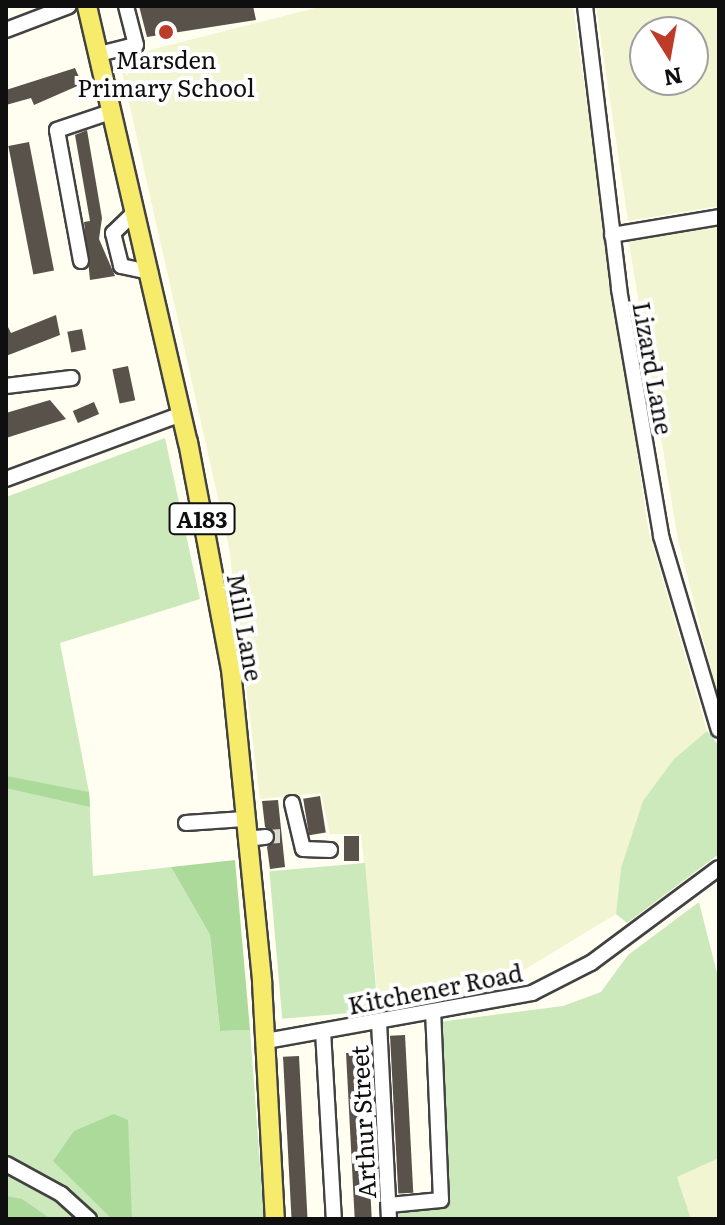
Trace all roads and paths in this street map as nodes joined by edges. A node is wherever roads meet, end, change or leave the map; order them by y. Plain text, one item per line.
1 (69, 6) edge
2 (87, 6) edge
3 (126, 6) edge
4 (585, 6) edge
5 (33, 13) edge
6 (6, 30) edge
7 (99, 54) junction
8 (113, 111) junction
9 (136, 211) junction
10 (719, 217) edge
11 (612, 235) junction
12 (81, 261) dead end
13 (150, 272) junction
14 (72, 378) dead end
15 (6, 386) edge
16 (182, 414) junction
17 (6, 479) edge
18 (719, 730) edge
19 (292, 803) dead end
20 (244, 819) junction
21 (186, 823) dead end
22 (266, 837) tunnel mouth
23 (246, 839) junction
24 (330, 850) dead end
25 (719, 868) edge
26 (433, 1013) junction
27 (379, 1022) junction
28 (323, 1031) junction
29 (266, 1041) junction
30 (6, 1164) edge
31 (389, 1212) edge
32 (89, 1219) edge
33 (275, 1219) edge
34 (334, 1219) edge

1 - 5 street
2 - 7 main road, Mill Lane / A183
3 - 7 street
4 - 11 street, Lizard Lane
5 - 6 street
7 - 8 main road, Mill Lane / A183
8 - 9 main road, Mill Lane / A183
8 - 12 street
9 - 13 main road, Mill Lane / A183
9 - 13 street
10 - 11 street
11 - 18 street, Lizard Lane
13 - 16 main road, Mill Lane / A183
14 - 15 street
16 - 17 street
16 - 20 main road, Mill Lane / A183
19 - 24 street
20 - 21 street
20 - 23 main road, Mill Lane / A183
22 - 23 street
23 - 29 main road, Mill Lane / A183
25 - 26 street, Kitchener Road
26 - 27 street, Kitchener Road
26 - 31 street
27 - 28 street, Kitchener Road
27 - 31 street, Arthur Street
28 - 29 street, Kitchener Road
28 - 34 street
29 - 33 main road, Mill Lane / A183
30 - 32 street

